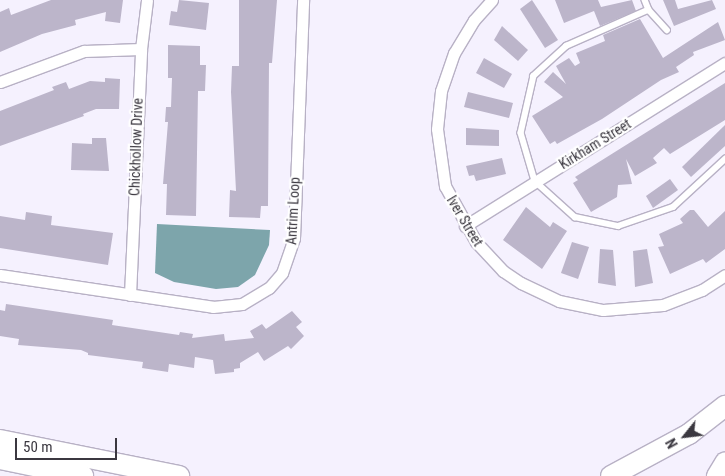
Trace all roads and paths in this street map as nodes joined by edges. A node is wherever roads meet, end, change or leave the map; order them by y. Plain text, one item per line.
1 (147, 0) edge
2 (303, 0) edge
3 (492, 0) edge
4 (645, 0) edge
5 (649, 10) junction
6 (667, 30) dead end
7 (140, 49) junction
8 (725, 63) edge
9 (0, 82) edge
10 (725, 159) edge
11 (536, 181) junction
12 (465, 226) junction
13 (0, 275) edge
14 (725, 275) edge
15 (130, 295) junction
16 (725, 406) edge
17 (0, 440) edge
18 (0, 459) edge
19 (725, 461) edge
20 (83, 476) edge
21 (179, 476) edge
22 (611, 476) edge
23 (716, 476) edge

1 - 7 street, Chickhollow Drive
2 - 15 street, Antrim Loop
3 - 12 street, Iver Street
4 - 5 lane
5 - 6 lane
5 - 11 lane
7 - 9 street
7 - 15 street, Chickhollow Drive
8 - 11 street, Kirkham Street
10 - 11 lane
11 - 12 street, Kirkham Street
12 - 14 street, Iver Street
13 - 15 street, Antrim Loop
16 - 22 highway
17 - 21 highway
18 - 20 highway
19 - 23 main road

